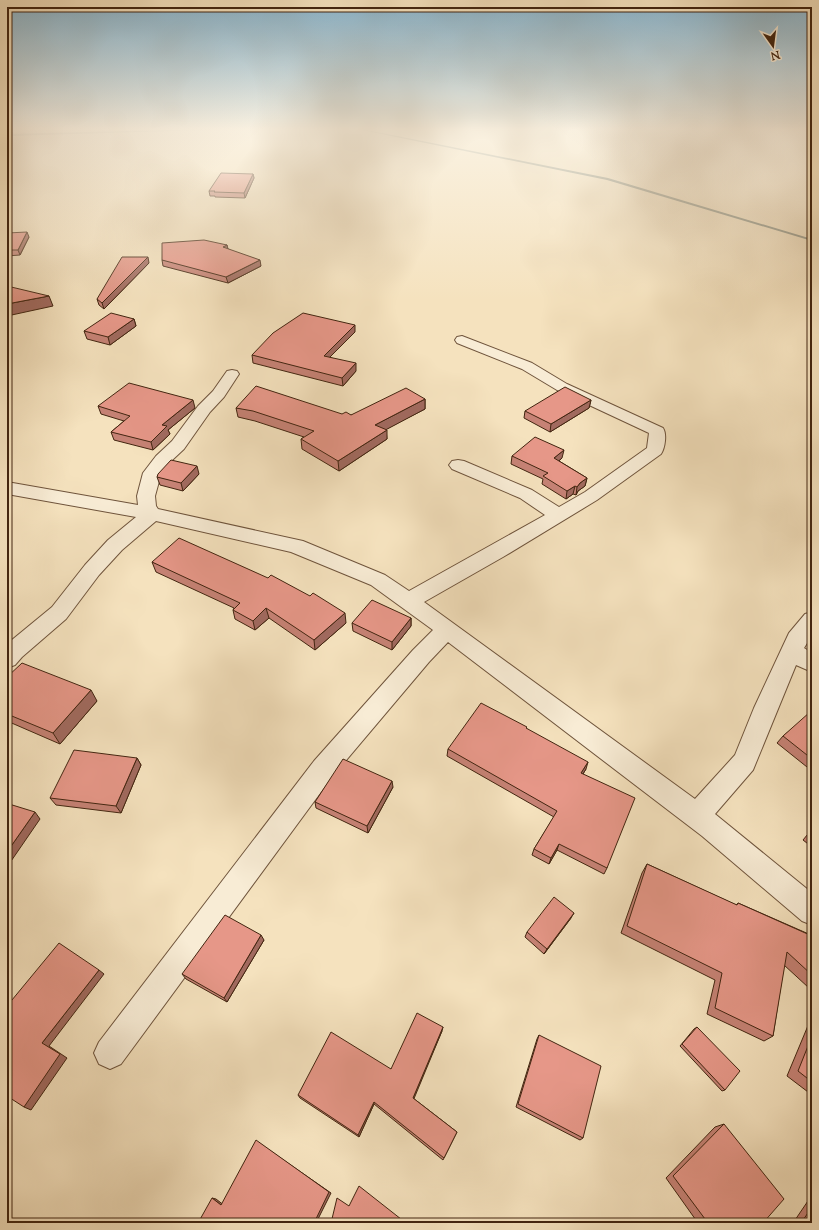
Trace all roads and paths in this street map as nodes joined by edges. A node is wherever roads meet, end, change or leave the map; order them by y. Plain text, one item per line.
1 (462, 340) dead end
2 (232, 374) dead end
3 (458, 465) dead end
4 (7, 488) edge
5 (152, 514) junction
6 (558, 515) junction
7 (408, 601) junction
8 (812, 620) edge
9 (447, 629) junction
10 (791, 652) junction
11 (7, 659) edge
12 (812, 663) edge
13 (697, 816) junction
14 (812, 912) edge
15 (110, 1053) dead end

1 - 6 street
2 - 5 street
3 - 6 street
4 - 5 street
5 - 7 street
5 - 11 street
6 - 7 street
7 - 9 street
8 - 10 street
9 - 13 street
9 - 15 street
10 - 12 street
10 - 13 street
13 - 14 street

